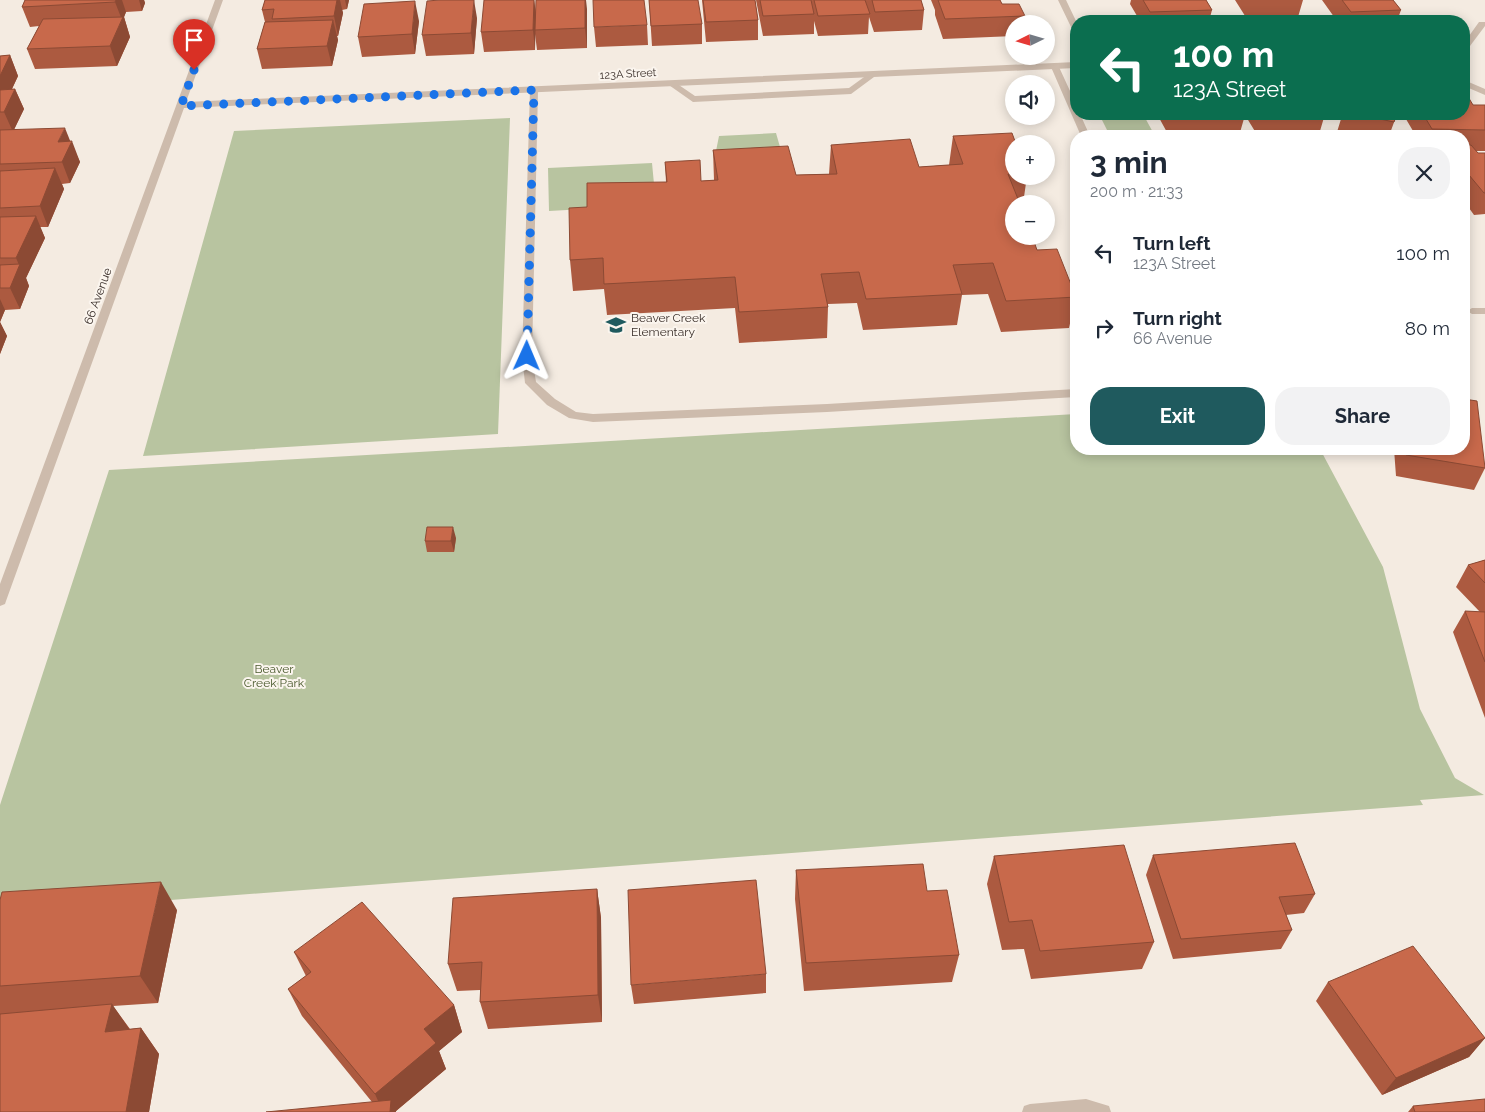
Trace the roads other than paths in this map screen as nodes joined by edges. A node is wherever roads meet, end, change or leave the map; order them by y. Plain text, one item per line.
1 (219, 0) edge
2 (1062, 0) edge
3 (1070, 17) edge
4 (1482, 24) dead end
5 (1470, 40) edge
6 (1055, 66) junction
7 (1070, 66) edge
8 (871, 75) junction
9 (670, 83) junction
10 (1470, 85) edge
11 (534, 90) junction
12 (1485, 92) edge
13 (1070, 100) edge
14 (181, 106) junction
15 (1472, 311) dead end
16 (1485, 311) edge
17 (1070, 393) edge
18 (0, 601) edge
19 (1030, 1112) edge
20 (1103, 1112) edge

1 - 14 street, 66 Avenue
2 - 3 street
4 - 5 street
6 - 7 street, 123A Street
6 - 8 street, 123A Street
6 - 13 street
8 - 9 street, 123A Street
8 - 9 street
9 - 11 street, 123A Street
10 - 12 street
11 - 14 street, 123A Street
11 - 17 street
14 - 18 street, 66 Avenue
15 - 16 street
19 - 20 street

